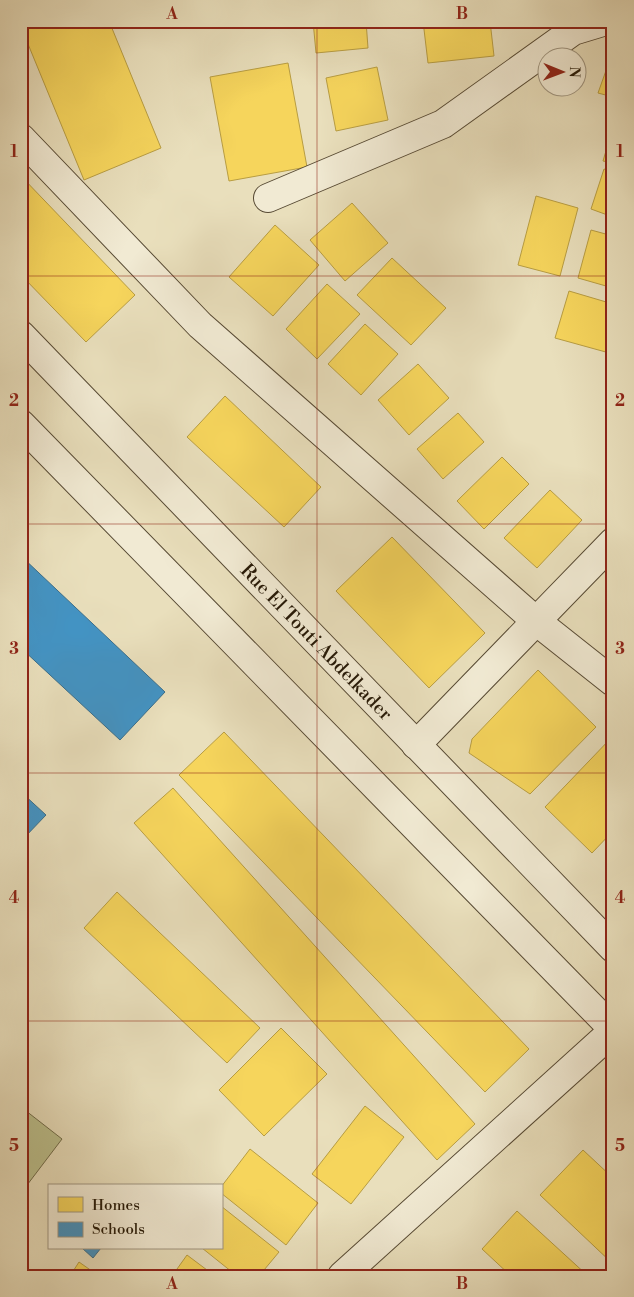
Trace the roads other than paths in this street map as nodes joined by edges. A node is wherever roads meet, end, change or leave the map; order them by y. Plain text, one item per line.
1 (606, 21) edge
2 (21, 138) edge
3 (268, 198) dead end
4 (21, 336) edge
5 (21, 424) edge
6 (613, 542) edge
7 (536, 621) junction
8 (613, 682) edge
9 (416, 745) junction
10 (613, 948) edge
11 (613, 1030) edge
12 (342, 1276) edge

1 - 3 street
2 - 7 street
4 - 9 street, Rue El Touti Abdelkader
5 - 11 street
6 - 7 street
7 - 8 street
7 - 9 street
9 - 10 street, Rue El Touti Abdelkader
11 - 12 street

